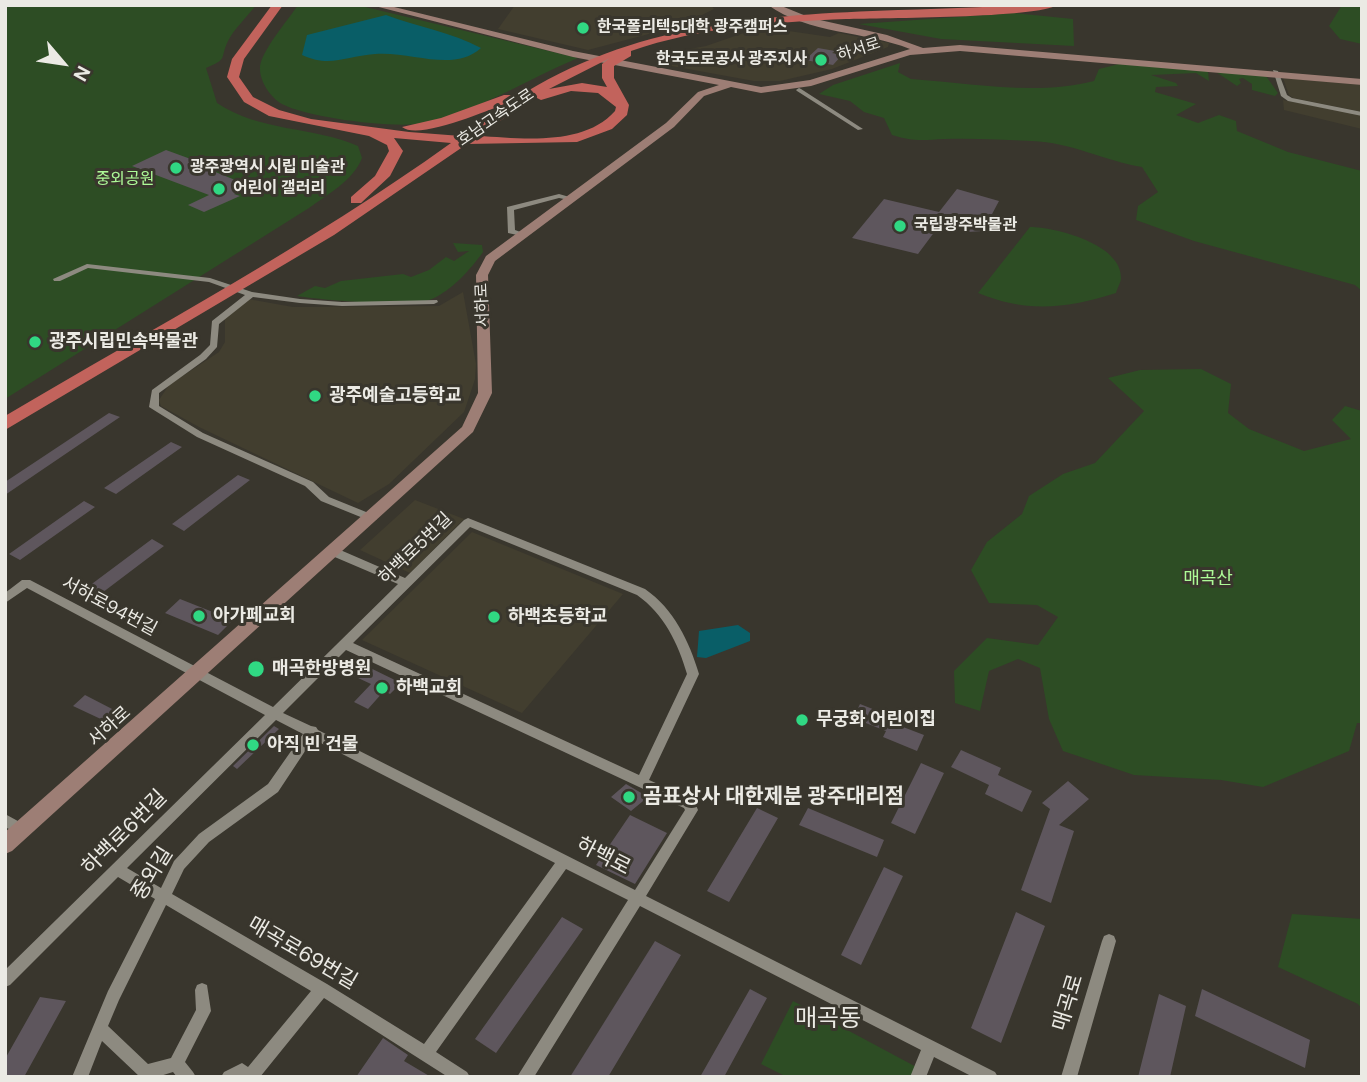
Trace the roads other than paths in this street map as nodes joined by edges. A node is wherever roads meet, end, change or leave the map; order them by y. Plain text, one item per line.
1 (375, 5) edge
2 (391, 5) edge
3 (772, 5) edge
4 (1022, 5) edge
5 (1052, 5) edge
6 (277, 9) edge
7 (751, 22) junction
8 (877, 37) junction
9 (950, 45) junction
10 (918, 49) junction
11 (896, 51) junction
12 (574, 53) junction
13 (1275, 73) junction
14 (1362, 80) edge
15 (730, 84) junction
16 (799, 90) dead end
17 (523, 91) junction
18 (1362, 114) edge
19 (497, 117) junction
20 (333, 123) junction
21 (860, 129) dead end
22 (498, 139) junction
23 (569, 198) junction
24 (311, 233) junction
25 (522, 234) junction
26 (251, 272) junction
27 (57, 279) dead end
28 (251, 294) junction
29 (200, 302) junction
30 (434, 302) dead end
31 (5, 413) edge
32 (5, 424) edge
33 (372, 518) junction
34 (334, 552) junction
35 (406, 583) junction
36 (5, 598) edge
37 (344, 644) junction
38 (198, 675) junction
39 (274, 713) junction
40 (312, 731) junction
41 (642, 782) junction
42 (5, 820) edge
43 (22, 830) junction
44 (5, 845) edge
45 (564, 861) junction
46 (118, 870) junction
47 (160, 896) junction
48 (638, 899) junction
49 (1109, 941) dead end
50 (5, 980) edge
51 (322, 989) junction
52 (202, 990) dead end
53 (99, 1027) junction
54 (930, 1047) junction
55 (426, 1054) junction
56 (176, 1064) junction
57 (145, 1075) edge
58 (240, 1075) edge
59 (80, 1077) edge
60 (188, 1077) edge
61 (462, 1077) edge
62 (525, 1077) edge
63 (918, 1077) edge
64 (989, 1077) edge
65 (1069, 1077) edge

1 - 12 main road, 하서로
2 - 12 main road, 하서로
3 - 8 main road
4 - 17 highway, 호남고속도로
5 - 7 highway, 호남고속도로
6 - 20 highway
6 - 20 highway
7 - 19 highway, 호남고속도로
7 - 22 highway
8 - 9 main road
8 - 10 main road
8 - 11 main road
9 - 10 main road, 하서로
9 - 13 main road, 하서로
10 - 11 main road, 하서로
10 - 13 main road, 하서로
10 - 15 main road, 하서로
11 - 15 main road, 하서로
12 - 15 main road, 하서로
13 - 14 main road, 하서로
13 - 18 street
15 - 23 main road, 서하로
16 - 21 street
17 - 20 highway
17 - 24 highway, 호남고속도로
19 - 22 highway
19 - 26 highway, 호남고속도로
20 - 22 highway
20 - 24 highway
23 - 25 main road, 서하로
23 - 25 street
24 - 26 highway, 호남고속도로
25 - 33 main road, 서하로
26 - 29 highway, 호남고속도로
27 - 28 street
28 - 30 street
28 - 33 street
29 - 31 highway, 호남고속도로
29 - 32 highway, 호남고속도로
33 - 34 main road, 서하로
34 - 35 street
34 - 38 main road, 서하로
35 - 37 street, 하백로5번길
35 - 41 street, 하백로5번길
36 - 38 street, 서하로94번길
37 - 39 street, 하백로5번길
37 - 41 street
38 - 39 street, 하백로
38 - 43 main road, 서하로
39 - 40 street, 하백로
39 - 46 street, 하백로6번길
40 - 45 street, 하백로
40 - 47 street, 중외길
41 - 48 street
42 - 43 street
43 - 44 main road, 서하로
45 - 48 street, 하백로
45 - 55 street
46 - 47 street, 매곡로69번길
46 - 50 street, 하백로6번길
47 - 51 street, 매곡로69번길
47 - 53 street, 중외길
48 - 54 street, 하백로
48 - 62 street
49 - 65 street, 매곡로
51 - 55 street, 매곡로69번길
51 - 58 street
52 - 56 street
53 - 57 street
53 - 59 street, 중외길
54 - 63 street
54 - 64 street, 하백로
55 - 61 street, 매곡로69번길
56 - 57 street
56 - 60 street

